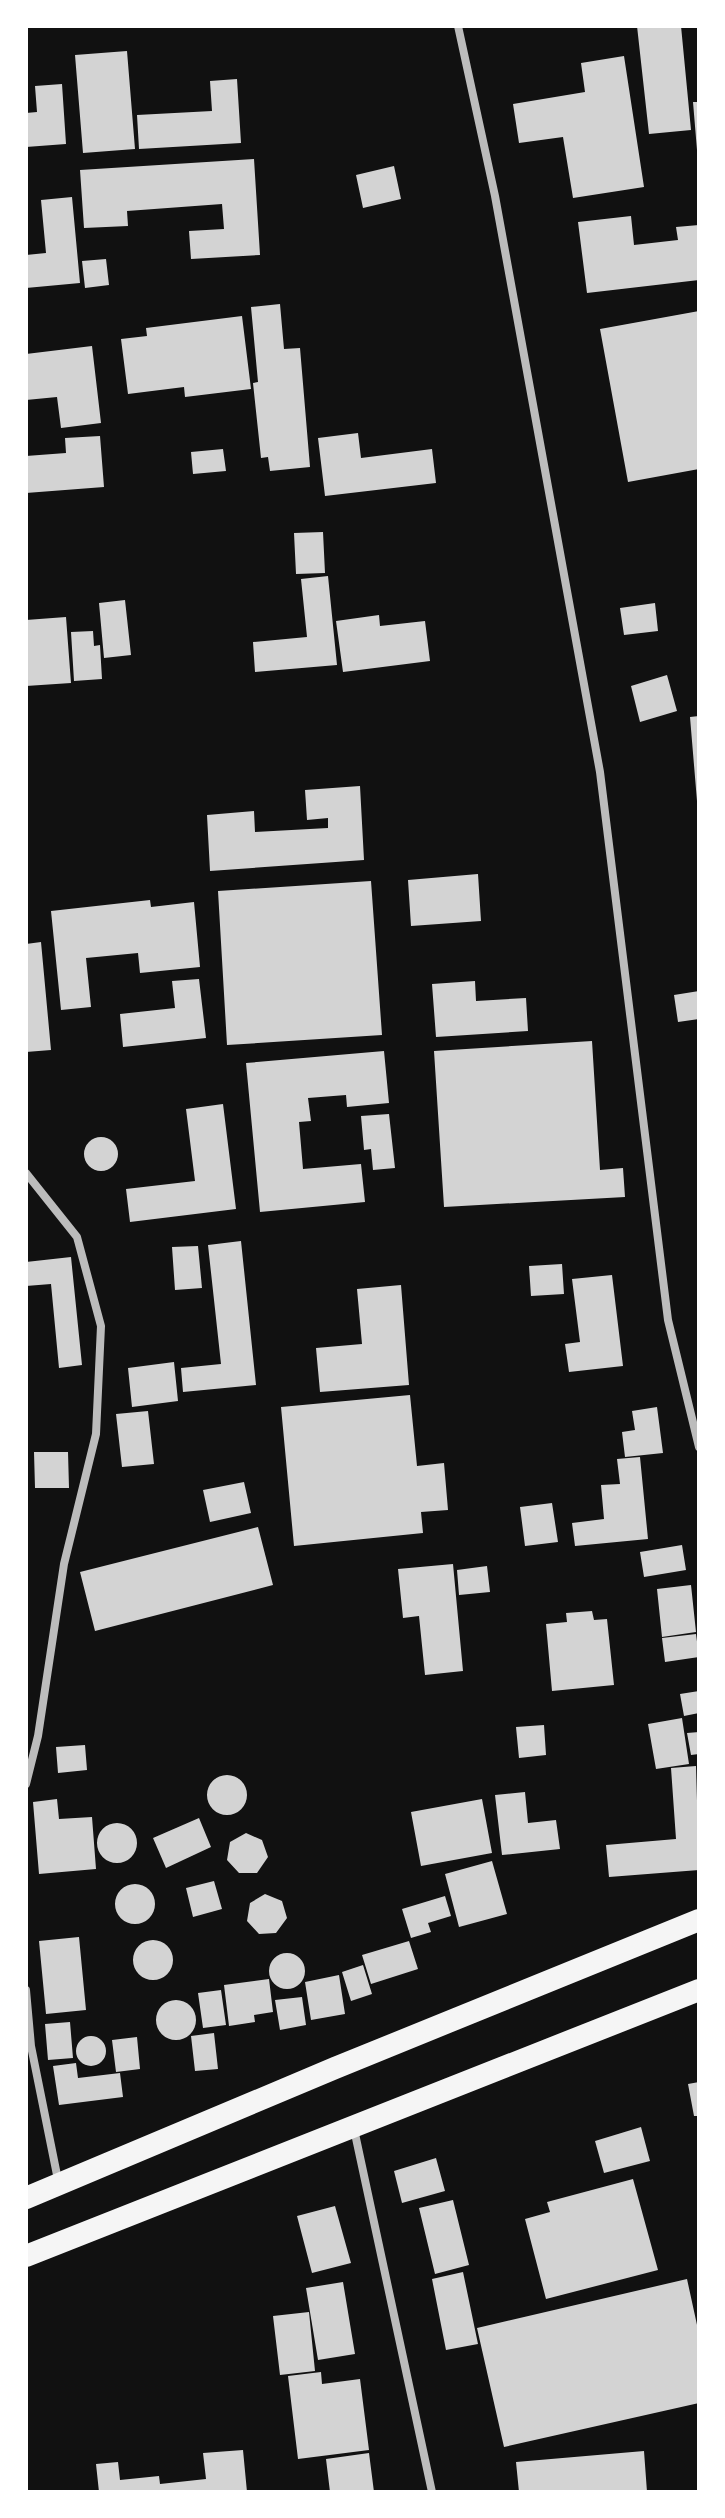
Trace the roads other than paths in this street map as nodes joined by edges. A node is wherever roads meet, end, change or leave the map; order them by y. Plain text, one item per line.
1 (458, 26) edge
2 (26, 1173) edge
3 (699, 1447) edge
4 (26, 1784) edge
5 (699, 1920) edge
6 (26, 1990) edge
7 (699, 1990) edge
8 (353, 2128) junction
9 (59, 2185) junction
10 (26, 2198) edge
11 (26, 2256) edge
12 (432, 2492) edge

1 - 3 street
2 - 4 street
5 - 9 highway
6 - 9 street
7 - 8 highway
8 - 11 highway
8 - 12 street
9 - 10 highway

